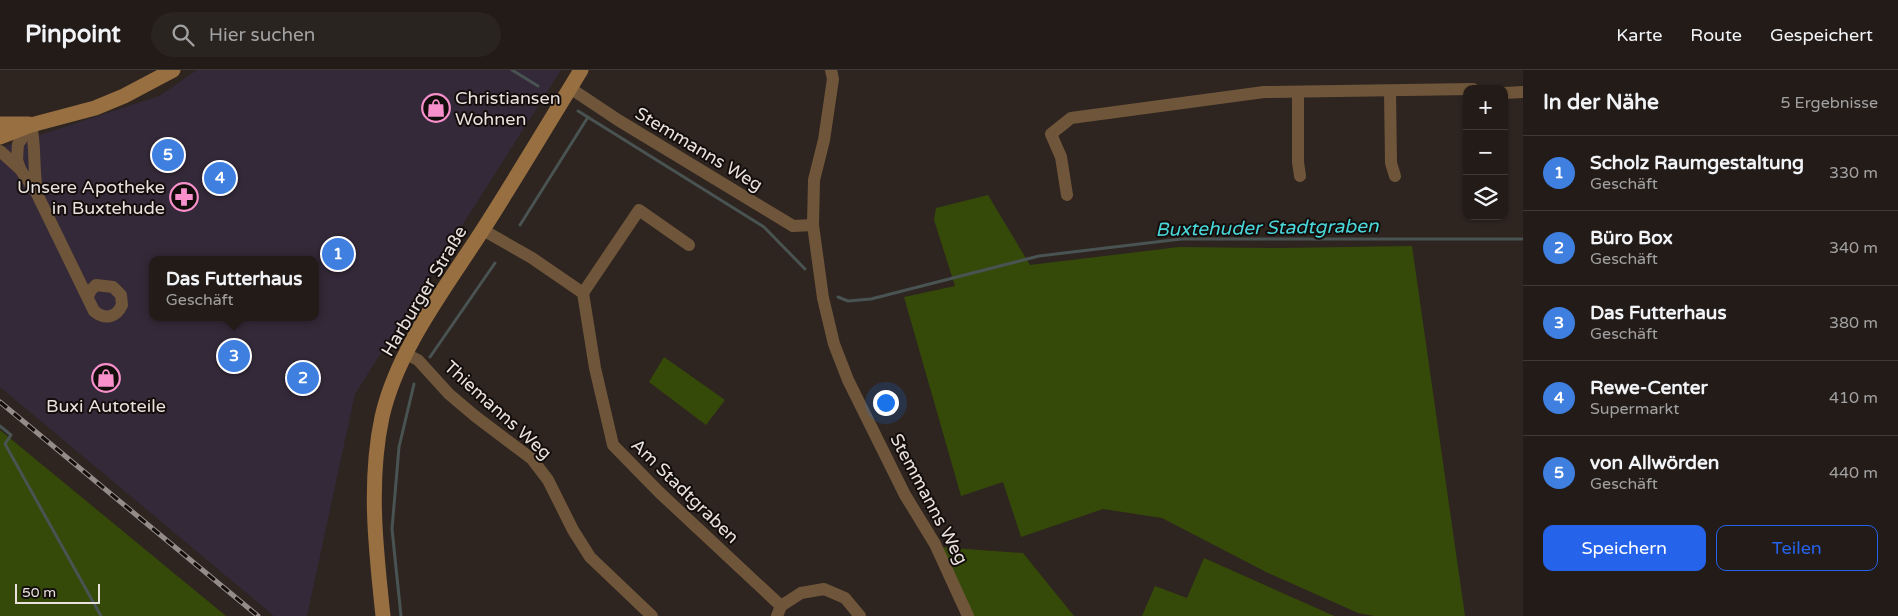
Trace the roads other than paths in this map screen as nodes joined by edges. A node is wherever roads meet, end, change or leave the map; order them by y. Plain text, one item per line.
1 (173, 70) edge
2 (581, 70) edge
3 (831, 70) edge
4 (570, 88) junction
5 (1463, 89) edge
6 (1390, 91) junction
7 (1523, 92) edge
8 (1298, 93) junction
9 (1508, 93) edge
10 (0, 124) edge
11 (31, 124) junction
12 (0, 137) edge
13 (0, 151) edge
14 (20, 169) junction
15 (1300, 176) dead end
16 (1395, 176) dead end
17 (37, 194) junction
18 (1067, 195) dead end
19 (813, 226) junction
20 (483, 230) junction
21 (690, 245) dead end
22 (77, 275) junction
23 (96, 285) junction
24 (583, 293) junction
25 (88, 296) junction
26 (406, 354) junction
27 (779, 611) edge
28 (383, 616) edge
29 (652, 616) edge
30 (860, 616) edge
31 (968, 616) edge

1 - 11 street
2 - 4 street, Harburger Straße
3 - 19 street, Stemmanns Weg
4 - 19 street, Stemmanns Weg
4 - 20 street, Harburger Straße
5 - 6 street
6 - 8 street
6 - 16 street
7 - 9 street
8 - 15 street
8 - 18 street
10 - 11 street
11 - 12 street
11 - 14 street
11 - 17 street
13 - 14 street
14 - 17 street
17 - 22 street
19 - 31 street, Stemmanns Weg
20 - 24 street
20 - 26 street, Harburger Straße
21 - 24 street
22 - 23 street
22 - 25 street
23 - 25 street
23 - 25 street
24 - 27 street, Am Stadtgraben
26 - 28 street, Harburger Straße
26 - 29 street, Thiemanns Weg
27 - 30 street, Am Stadtgraben

